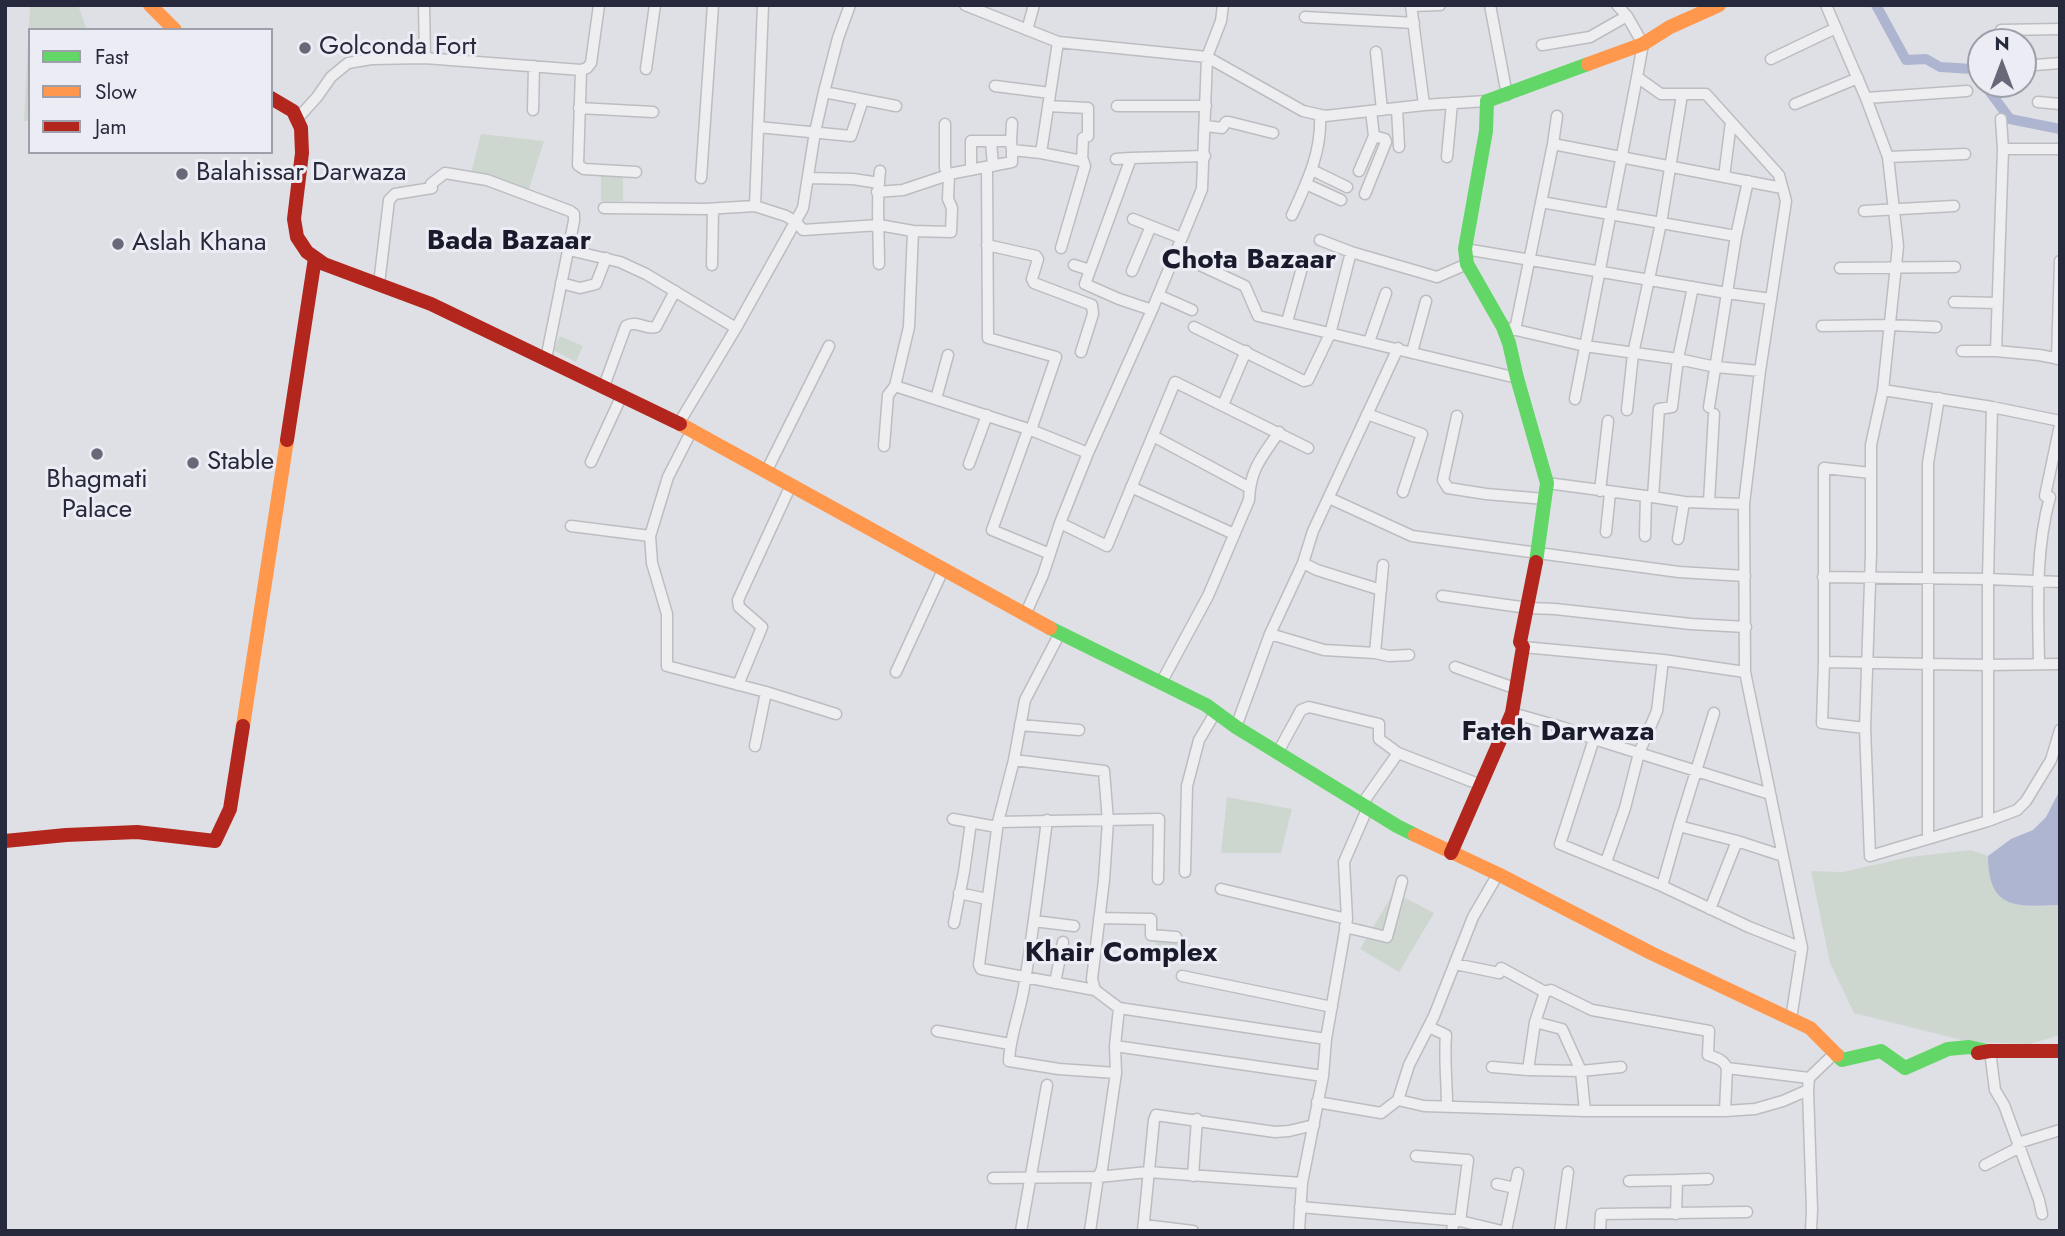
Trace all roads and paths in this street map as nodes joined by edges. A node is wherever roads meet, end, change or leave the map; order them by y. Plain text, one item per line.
1 (150, 5) edge
2 (424, 5) edge
3 (599, 5) edge
4 (655, 5) edge
5 (713, 5) edge
6 (763, 5) edge
7 (850, 5) edge
8 (965, 5) edge
9 (1034, 5) edge
10 (1223, 5) edge
11 (1411, 5) edge
12 (1440, 5) edge
13 (1490, 5) edge
14 (1617, 5) edge
15 (1719, 5) edge
16 (1826, 5) edge
17 (1627, 16) junction
18 (1305, 17) dead end
19 (1414, 23) junction
20 (173, 28) edge
21 (1836, 28) junction
22 (2037, 29) edge
23 (2060, 29) edge
24 (1027, 30) junction
25 (1058, 42) junction
26 (1643, 44) junction
27 (1542, 45) dead end
28 (1376, 52) dead end
29 (1208, 57) junction
30 (425, 58) junction
31 (1771, 59) dead end
32 (2060, 63) edge
33 (2037, 65) edge
34 (534, 66) junction
35 (646, 69) dead end
36 (581, 70) junction
37 (1637, 77) junction
38 (1858, 78) junction
39 (995, 86) dead end
40 (1967, 91) edge
41 (824, 92) junction
42 (1050, 93) junction
43 (1507, 95) junction
44 (1682, 95) junction
45 (1866, 98) junction
46 (273, 99) edge
47 (863, 100) junction
48 (1486, 101) junction
49 (1452, 103) junction
50 (2038, 103) dead end
51 (1795, 104) dead end
52 (2060, 104) edge
53 (1424, 105) junction
54 (896, 106) dead end
55 (1048, 106) junction
56 (1117, 106) dead end
57 (1206, 106) junction
58 (579, 108) junction
59 (1397, 108) junction
60 (533, 110) dead end
61 (1377, 110) junction
62 (653, 112) dead end
63 (1320, 115) junction
64 (1558, 116) dead end
65 (298, 118) junction
66 (2001, 119) dead end
67 (1731, 122) junction
68 (1012, 123) dead end
69 (945, 124) dead end
70 (1206, 126) junction
71 (758, 127) junction
72 (815, 132) junction
73 (1273, 133) dead end
74 (1374, 136) junction
75 (991, 141) junction
76 (1553, 144) junction
77 (1012, 145) junction
78 (1399, 148) dead end
79 (2003, 149) junction
80 (2060, 149) edge
81 (1041, 153) junction
82 (1965, 154) dead end
83 (1205, 156) junction
84 (1447, 157) dead end
85 (1621, 157) junction
86 (1888, 157) junction
87 (1131, 158) junction
88 (1116, 159) dead end
89 (1083, 160) junction
90 (990, 167) junction
91 (1671, 167) junction
92 (971, 170) junction
93 (1312, 170) junction
94 (1359, 171) dead end
95 (636, 172) dead end
96 (880, 172) dead end
97 (949, 175) junction
98 (1724, 177) junction
99 (702, 178) dead end
100 (809, 178) junction
101 (1748, 181) junction
102 (1306, 184) junction
103 (878, 187) junction
104 (1347, 187) dead end
105 (1782, 188) junction
106 (1365, 194) dead end
107 (1341, 200) dead end
108 (1541, 202) junction
109 (755, 206) junction
110 (1954, 206) dead end
111 (604, 208) dead end
112 (713, 209) junction
113 (1895, 209) junction
114 (1864, 211) dead end
115 (1610, 214) junction
116 (1292, 215) dead end
117 (1133, 219) dead end
118 (796, 222) junction
119 (1661, 223) junction
120 (879, 225) junction
121 (1151, 226) junction
122 (913, 231) junction
123 (1736, 236) junction
124 (1181, 238) junction
125 (1320, 240) dead end
126 (987, 245) junction
127 (1061, 248) dead end
128 (1465, 249) junction
129 (569, 250) junction
130 (1351, 252) junction
131 (1174, 253) junction
132 (315, 258) junction
133 (606, 258) junction
134 (1530, 260) junction
135 (2060, 261) edge
136 (879, 264) dead end
137 (1303, 264) dead end
138 (1466, 264) junction
139 (712, 265) dead end
140 (1074, 265) dead end
141 (1955, 267) dead end
142 (1840, 268) dead end
143 (1895, 268) junction
144 (1090, 270) junction
145 (1132, 271) dead end
146 (1600, 271) junction
147 (1649, 279) junction
148 (561, 283) junction
149 (379, 284) junction
150 (1693, 287) junction
151 (675, 291) junction
152 (1386, 293) dead end
153 (1727, 293) junction
154 (1158, 295) junction
155 (1771, 299) junction
156 (1426, 301) dead end
157 (1954, 302) dead end
158 (1997, 303) junction
159 (1152, 310) junction
160 (1192, 310) dead end
161 (1287, 322) junction
162 (1889, 325) junction
163 (1822, 326) dead end
164 (1194, 327) dead end
165 (1936, 327) dead end
166 (736, 328) junction
167 (1509, 328) junction
168 (1330, 334) junction
169 (1369, 342) junction
170 (829, 346) dead end
171 (1585, 346) junction
172 (1398, 348) junction
173 (1246, 351) junction
174 (1962, 351) dead end
175 (1996, 351) junction
176 (1081, 352) dead end
177 (1412, 352) junction
178 (1633, 354) junction
179 (948, 355) dead end
180 (547, 359) junction
181 (1678, 359) junction
182 (2058, 359) edge
183 (1716, 366) junction
184 (1760, 371) junction
185 (1517, 378) junction
186 (604, 386) junction
187 (895, 386) junction
188 (1883, 390) junction
189 (622, 395) junction
190 (1939, 398) junction
191 (936, 399) junction
192 (1575, 399) dead end
193 (1223, 405) junction
194 (1992, 407) junction
195 (1627, 410) dead end
196 (1367, 414) junction
197 (987, 415) junction
198 (1457, 416) dead end
199 (1608, 421) dead end
200 (2060, 423) edge
201 (685, 427) junction
202 (1030, 429) junction
203 (1279, 432) junction
204 (1153, 436) junction
205 (884, 446) dead end
206 (1308, 448) dead end
207 (1088, 453) junction
208 (591, 462) dead end
209 (969, 464) dead end
210 (766, 472) junction
211 (1871, 473) junction
212 (1547, 484) junction
213 (791, 485) junction
214 (1131, 487) junction
215 (1250, 488) junction
216 (1403, 492) dead end
217 (1605, 492) junction
218 (1649, 496) junction
219 (1329, 498) junction
220 (1545, 499) junction
221 (1684, 502) junction
222 (1709, 502) junction
223 (1744, 505) junction
224 (1060, 523) junction
225 (571, 526) dead end
226 (1606, 532) dead end
227 (1234, 534) junction
228 (650, 536) junction
229 (1645, 536) dead end
230 (1678, 539) dead end
231 (1538, 552) junction
232 (1050, 554) junction
233 (1303, 563) junction
234 (1383, 565) dead end
235 (943, 570) junction
236 (1745, 576) junction
237 (1823, 577) junction
238 (1870, 578) junction
239 (1928, 579) junction
240 (1988, 579) junction
241 (2038, 582) junction
242 (2060, 582) edge
243 (1381, 590) junction
244 (1442, 596) dead end
245 (1528, 608) junction
246 (1025, 615) junction
247 (1746, 627) junction
248 (1060, 633) junction
249 (1270, 634) junction
250 (1523, 648) junction
251 (1375, 653) junction
252 (1409, 655) dead end
253 (1663, 660) junction
254 (1824, 662) junction
255 (1867, 663) junction
256 (2039, 663) junction
257 (1928, 664) junction
258 (2060, 664) edge
259 (1987, 665) junction
260 (1455, 667) dead end
261 (896, 672) dead end
262 (1745, 672) junction
263 (1161, 683) junction
264 (738, 685) junction
265 (1517, 689) junction
266 (766, 692) junction
267 (1215, 713) junction
268 (1512, 713) junction
269 (1714, 713) dead end
270 (836, 714) dead end
271 (1020, 725) junction
272 (1236, 727) junction
273 (1865, 728) junction
274 (1079, 730) dead end
275 (2060, 730) edge
276 (1594, 739) junction
277 (755, 746) dead end
278 (1278, 752) junction
279 (1398, 753) junction
280 (1639, 753) junction
281 (1014, 760) junction
282 (1696, 771) junction
283 (1481, 785) junction
284 (1770, 794) junction
285 (1365, 805) junction
286 (953, 819) dead end
287 (1047, 820) junction
288 (1108, 821) junction
289 (1988, 821) junction
290 (971, 822) junction
291 (998, 824) junction
292 (1679, 826) junction
293 (1928, 839) junction
294 (5, 841) edge
295 (1737, 841) junction
296 (1451, 853) junction
297 (1783, 856) junction
298 (1606, 862) junction
299 (1185, 873) dead end
300 (1498, 874) junction
301 (1158, 879) dead end
302 (1402, 881) dead end
303 (1662, 886) junction
304 (1221, 890) dead end
305 (959, 893) junction
306 (987, 899) junction
307 (1710, 909) junction
308 (1099, 918) junction
309 (1034, 921) junction
310 (954, 923) dead end
311 (1346, 923) junction
312 (1074, 926) dead end
313 (1176, 937) dead end
314 (1063, 942) dead end
315 (1802, 948) junction
316 (1455, 964) junction
317 (1182, 976) dead end
318 (1026, 978) junction
319 (1055, 983) junction
320 (1095, 990) junction
321 (1545, 992) junction
322 (1332, 1007) junction
323 (1119, 1008) junction
324 (1791, 1019) junction
325 (1535, 1022) junction
326 (1429, 1027) junction
327 (937, 1031) dead end
328 (1326, 1039) junction
329 (1010, 1044) junction
330 (1115, 1046) junction
331 (1988, 1051) junction
332 (2060, 1051) edge
333 (1835, 1053) junction
334 (1492, 1067) dead end
335 (1621, 1068) dead end
336 (1727, 1068) junction
337 (1528, 1070) junction
338 (1581, 1071) junction
339 (1115, 1073) junction
340 (1323, 1076) junction
341 (1809, 1078) junction
342 (1047, 1085) dead end
343 (1808, 1090) junction
344 (1398, 1100) junction
345 (1317, 1102) junction
346 (1447, 1106) junction
347 (1585, 1111) junction
348 (1725, 1111) junction
349 (1196, 1119) junction
350 (1314, 1125) junction
351 (2060, 1130) edge
352 (2018, 1143) junction
353 (1416, 1156) dead end
354 (1985, 1165) dead end
355 (1148, 1172) junction
356 (1568, 1172) dead end
357 (1518, 1173) dead end
358 (1193, 1176) junction
359 (1031, 1177) junction
360 (1098, 1177) junction
361 (993, 1178) dead end
362 (1708, 1179) dead end
363 (1677, 1180) junction
364 (1629, 1181) dead end
365 (1302, 1183) junction
366 (1497, 1184) dead end
367 (1515, 1188) junction
368 (1300, 1207) junction
369 (1747, 1212) dead end
370 (1676, 1213) junction
371 (2042, 1214) dead end
372 (1455, 1224) edge
373 (1143, 1228) edge
374 (1021, 1231) edge
375 (1090, 1231) edge
376 (1194, 1231) edge
377 (1299, 1231) edge
378 (1504, 1231) edge
379 (1560, 1231) edge
380 (1601, 1231) edge
381 (1811, 1231) edge

1 - 20 street
2 - 30 street
3 - 36 street
4 - 35 street
5 - 99 street
6 - 71 street
7 - 41 street
8 - 24 street
9 - 24 street
10 - 29 street
11 - 12 street
11 - 19 street
13 - 43 street
14 - 17 street
15 - 26 street
16 - 21 street
17 - 26 street
17 - 27 street
18 - 19 street
19 - 53 street
21 - 31 street
21 - 38 street
22 - 23 street
24 - 25 street
25 - 29 street
25 - 42 street
26 - 37 street
26 - 43 street
28 - 61 street
29 - 57 street
29 - 63 street
30 - 34 street
30 - 65 street
32 - 33 street
34 - 36 street
34 - 60 street
36 - 58 street
37 - 44 street
37 - 85 street
38 - 45 street
38 - 51 street
39 - 42 street
40 - 45 street
41 - 47 street
41 - 72 street
42 - 55 street
43 - 48 street
44 - 67 street
44 - 91 street
45 - 86 street
46 - 65 street
47 - 54 street
47 - 72 street
48 - 49 street
48 - 128 street
49 - 53 street
49 - 84 street
50 - 52 street
53 - 59 street
55 - 81 street
55 - 89 street
56 - 57 street
57 - 70 street
58 - 62 street
58 - 95 street
59 - 61 street
59 - 78 street
61 - 63 street
61 - 74 street
63 - 93 street
64 - 76 street
65 - 132 street
66 - 79 street
67 - 98 street
67 - 105 street
68 - 77 street
69 - 97 street
70 - 73 street
70 - 83 street
71 - 72 street
71 - 109 street
72 - 100 street
74 - 94 street
74 - 106 street
75 - 77 street
75 - 90 street
75 - 92 street
76 - 85 street
76 - 108 street
77 - 81 street
77 - 90 street
79 - 80 street
79 - 158 street
81 - 89 street
82 - 86 street
83 - 87 street
83 - 124 street
85 - 91 street
85 - 115 street
86 - 113 street
87 - 88 street
87 - 144 street
89 - 127 street
90 - 92 street
90 - 126 street
91 - 98 street
91 - 119 street
92 - 97 street
93 - 102 street
93 - 104 street
96 - 103 street
97 - 103 street
97 - 122 street
98 - 101 street
100 - 103 street
100 - 118 street
101 - 105 street
101 - 123 street
102 - 107 street
102 - 116 street
103 - 120 street
105 - 155 street
108 - 115 street
108 - 134 street
109 - 112 street
109 - 118 street
110 - 113 street
111 - 112 street
112 - 139 street
113 - 114 street
113 - 143 street
115 - 119 street
115 - 146 street
117 - 121 street
118 - 120 street
118 - 166 street
119 - 123 street
119 - 147 street
120 - 122 street
120 - 136 street
121 - 124 street
121 - 145 street
122 - 187 street
123 - 153 street
124 - 131 street
125 - 130 street
126 - 176 street
126 - 202 street
128 - 134 street
128 - 138 street
129 - 133 street
129 - 148 street
129 - 149 street
130 - 138 street
130 - 168 street
131 - 154 street
131 - 161 street
132 - 149 street
132 - 294 street
133 - 148 street
133 - 151 street
134 - 146 street
134 - 167 street
135 - 182 street
137 - 161 street
138 - 167 street
140 - 144 street
141 - 143 street
142 - 143 street
143 - 162 street
144 - 159 street
146 - 147 street
146 - 171 street
147 - 150 street
147 - 178 street
148 - 180 street
149 - 180 street
150 - 153 street
150 - 181 street
151 - 166 street
151 - 186 street
152 - 169 street
153 - 155 street
153 - 183 street
154 - 159 street
154 - 160 street
155 - 184 street
156 - 177 street
157 - 158 street
158 - 175 street
159 - 207 street
161 - 168 street
162 - 163 street
162 - 165 street
162 - 188 street
164 - 173 street
166 - 201 street
167 - 171 street
167 - 185 street
168 - 169 street
168 - 173 street
169 - 172 street
170 - 210 street
171 - 178 street
171 - 192 street
172 - 177 street
172 - 196 street
173 - 193 street
174 - 175 street
175 - 182 street
177 - 185 street
178 - 181 street
178 - 195 street
179 - 191 street
180 - 186 street
181 - 183 street
181 - 218 street
183 - 184 street
183 - 222 street
184 - 223 street
185 - 212 street
186 - 189 street
187 - 191 street
187 - 205 street
188 - 190 street
188 - 211 street
189 - 201 street
189 - 208 street
190 - 194 street
190 - 239 street
191 - 197 street
193 - 203 street
193 - 204 street
194 - 200 street
194 - 240 street
196 - 216 street
196 - 219 street
197 - 202 street
197 - 209 street
198 - 220 street
199 - 217 street
200 - 241 street
201 - 210 street
201 - 228 street
202 - 207 street
202 - 232 street
203 - 206 street
203 - 215 street
204 - 214 street
204 - 215 street
207 - 224 street
210 - 213 street
211 - 237 street
211 - 238 street
212 - 217 street
212 - 220 street
213 - 235 street
213 - 264 street
214 - 224 street
214 - 227 street
215 - 227 street
217 - 218 street
217 - 226 street
218 - 221 street
218 - 229 street
219 - 231 street
219 - 233 street
220 - 231 street
221 - 222 street
221 - 230 street
222 - 223 street
223 - 236 street
224 - 232 street
225 - 228 street
227 - 263 street
228 - 264 street
231 - 236 street
231 - 245 street
232 - 246 street
233 - 243 street
233 - 249 street
234 - 243 street
235 - 246 street
235 - 261 street
236 - 247 street
237 - 238 street
237 - 254 street
238 - 239 street
238 - 255 street
239 - 240 street
239 - 257 street
240 - 241 street
240 - 259 street
241 - 242 street
241 - 256 street
243 - 251 street
244 - 245 street
245 - 247 street
245 - 250 street
246 - 248 street
247 - 262 street
248 - 263 street
248 - 271 street
249 - 251 street
249 - 272 street
250 - 253 street
250 - 265 street
251 - 252 street
253 - 262 street
253 - 280 street
254 - 255 street
254 - 273 street
255 - 257 street
255 - 273 street
256 - 258 street
256 - 259 street
257 - 259 street
257 - 293 street
259 - 289 street
260 - 265 street
262 - 284 street
263 - 267 street
264 - 266 street
265 - 268 street
266 - 270 street
266 - 277 street
267 - 272 street
267 - 299 street
268 - 276 street
268 - 283 street
269 - 282 street
271 - 274 street
271 - 281 street
272 - 278 street
273 - 293 street
275 - 289 street
276 - 280 street
276 - 298 street
278 - 279 street
278 - 285 street
279 - 283 street
279 - 285 street
280 - 282 street
280 - 298 street
281 - 288 street
281 - 291 street
282 - 284 street
282 - 292 street
283 - 296 street
284 - 297 street
285 - 296 street
285 - 311 street
286 - 290 street
287 - 288 street
287 - 291 street
287 - 309 street
288 - 301 street
288 - 308 street
289 - 293 street
290 - 291 street
290 - 305 street
291 - 306 street
292 - 295 street
292 - 303 street
295 - 297 street
295 - 307 street
296 - 300 street
297 - 315 street
298 - 303 street
300 - 316 street
300 - 324 street
302 - 311 street
303 - 307 street
304 - 311 street
305 - 306 street
305 - 310 street
306 - 318 street
307 - 315 street
308 - 313 street
308 - 320 street
309 - 312 street
309 - 318 street
311 - 322 street
314 - 319 street
315 - 324 street
316 - 321 street
316 - 326 street
317 - 322 street
318 - 319 street
318 - 329 street
319 - 320 street
320 - 323 street
321 - 325 street
321 - 336 street
322 - 328 street
323 - 328 street
323 - 330 street
324 - 333 street
325 - 337 street
325 - 338 street
326 - 344 street
326 - 346 street
327 - 329 street
328 - 340 street
329 - 339 street
330 - 339 street
330 - 340 street
331 - 332 street
331 - 333 street
331 - 352 street
333 - 341 street
334 - 337 street
335 - 338 street
336 - 341 street
336 - 348 street
337 - 338 street
338 - 347 street
339 - 360 street
340 - 345 street
341 - 343 street
342 - 359 street
343 - 348 street
343 - 381 street
344 - 345 street
344 - 346 street
345 - 350 street
346 - 347 street
347 - 348 street
349 - 350 street
349 - 355 street
349 - 358 street
350 - 365 street
351 - 352 street
352 - 354 street
352 - 371 street
353 - 372 street
355 - 358 street
355 - 360 street
355 - 373 street
356 - 379 street
357 - 367 street
358 - 365 street
359 - 360 street
359 - 361 street
359 - 374 street
360 - 375 street
362 - 363 street
363 - 364 street
363 - 370 street
365 - 368 street
366 - 367 street
367 - 378 street
368 - 372 street
368 - 377 street
369 - 370 street
370 - 380 street
372 - 378 street
373 - 376 street

